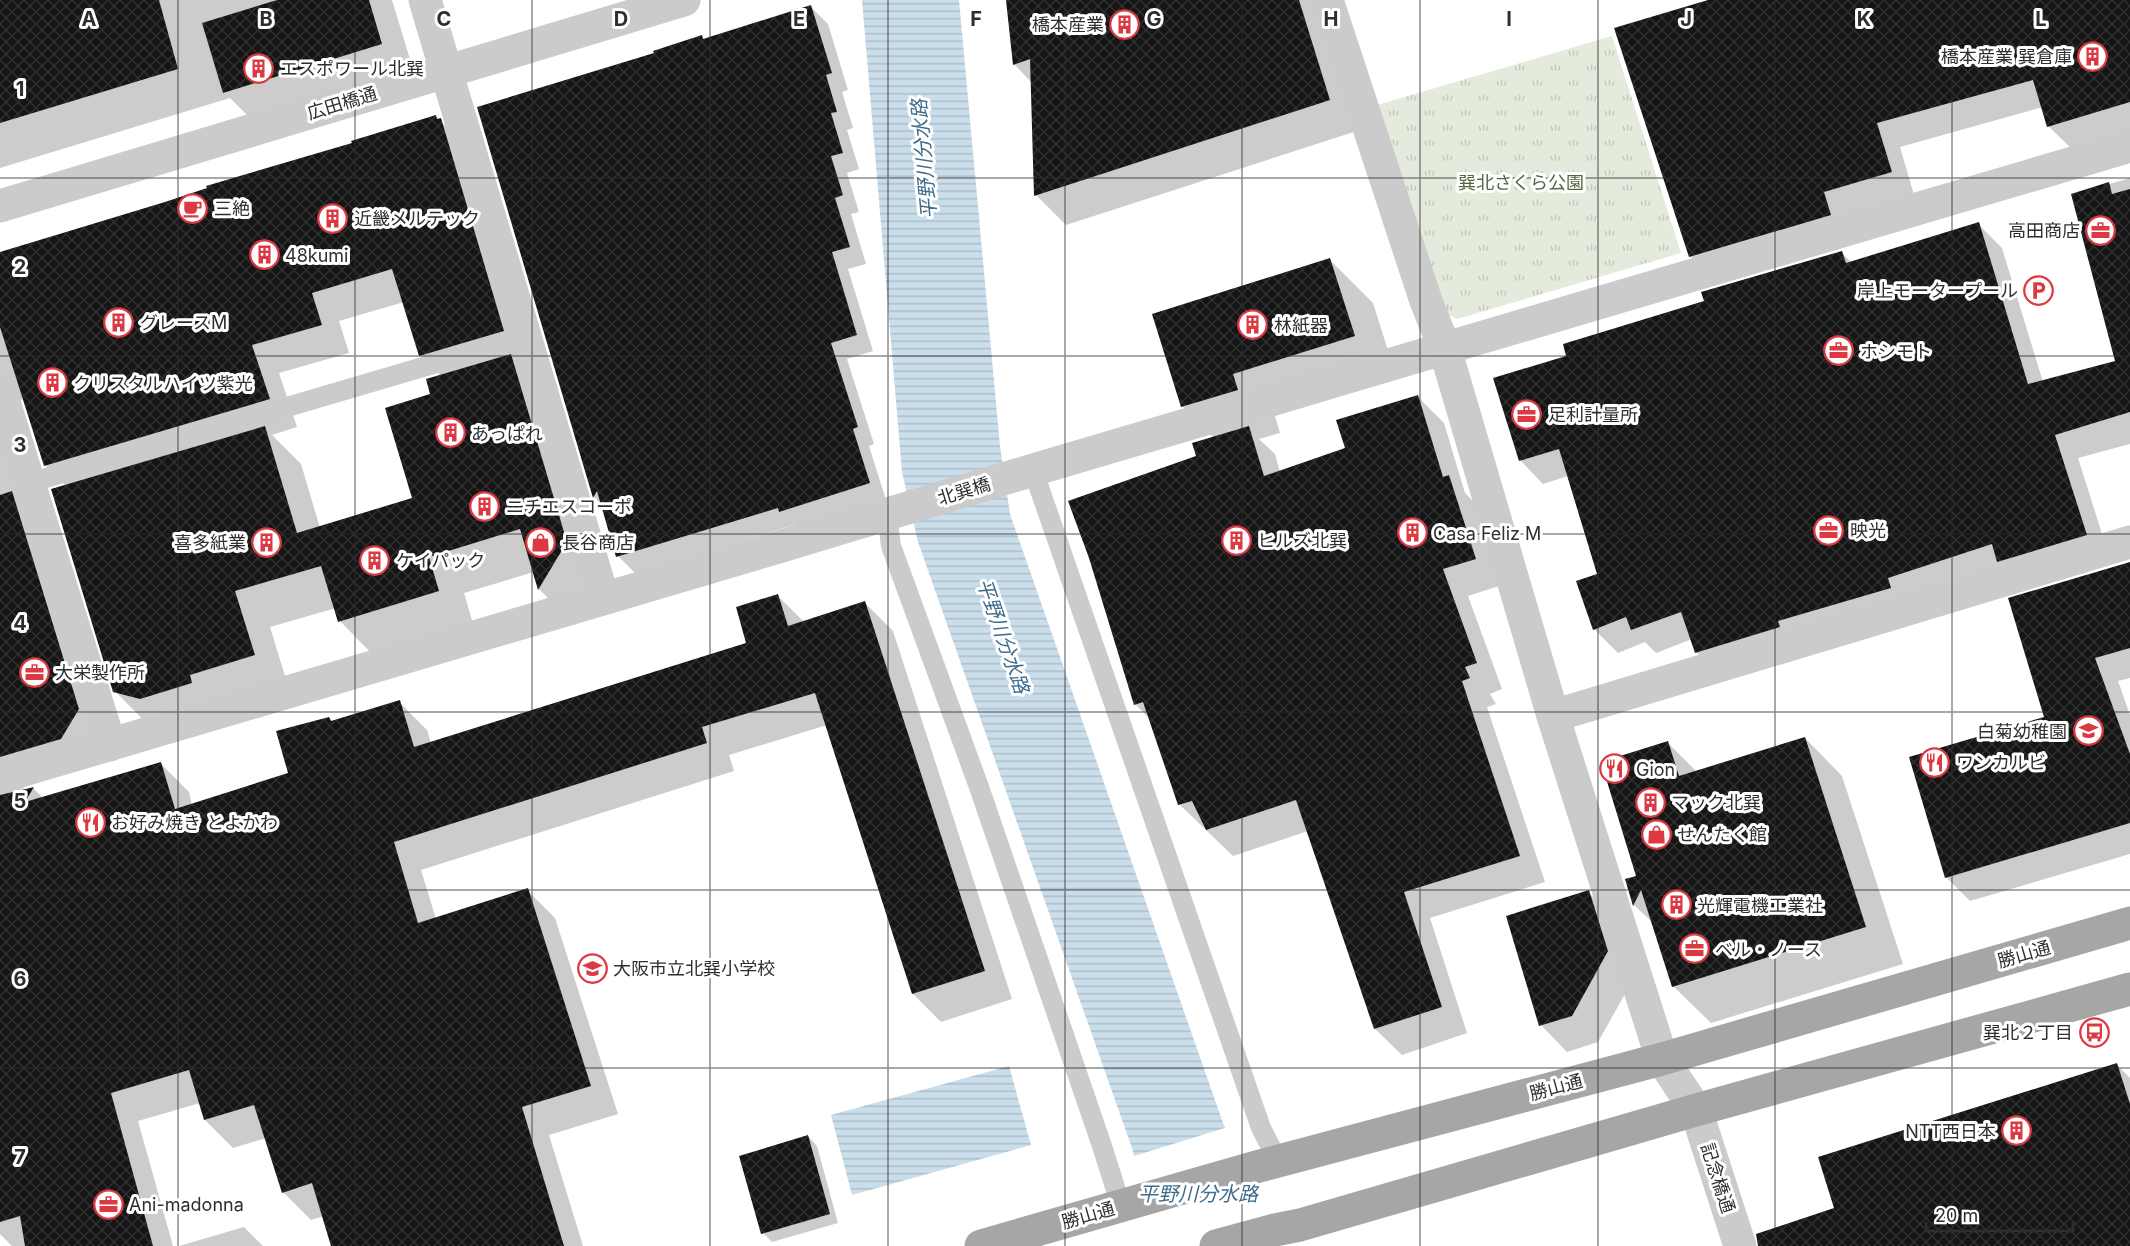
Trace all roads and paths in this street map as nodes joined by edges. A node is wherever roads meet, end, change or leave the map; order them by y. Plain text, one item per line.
1 (425, 0) edge
2 (684, 0) edge
3 (1327, 0) edge
4 (446, 72) junction
5 (2130, 146) edge
6 (0, 206) edge
7 (525, 337) junction
8 (1445, 349) junction
9 (0, 389) edge
10 (1031, 470) junction
11 (29, 483) junction
12 (893, 513) junction
13 (2130, 542) edge
14 (603, 598) junction
15 (1552, 716) junction
16 (110, 745) junction
17 (0, 777) edge
18 (2130, 923) edge
19 (2130, 989) edge
20 (1662, 1059) junction
21 (1696, 1110) junction
22 (1267, 1164) junction
23 (1126, 1204) junction
24 (981, 1246) edge
25 (1216, 1246) edge
26 (1740, 1246) edge

1 - 4 street
2 - 4 street, 広田橋通
3 - 8 street, 記念橋通
4 - 6 street, 広田橋通
4 - 7 street
5 - 8 street, 北巽橋
7 - 11 lane
7 - 14 street
8 - 10 street, 北巽橋
8 - 15 street, 記念橋通
9 - 11 street
10 - 12 street, 北巽橋
10 - 22 lane
11 - 16 street
12 - 14 street, 北巽橋
12 - 23 lane
13 - 15 street
14 - 16 street, 北巽橋
15 - 20 street, 記念橋通
16 - 17 street, 北巽橋
18 - 20 main road, 勝山通
19 - 21 main road
20 - 21 street, 記念橋通
20 - 22 main road, 勝山通
21 - 25 main road
21 - 26 street, 記念橋通
22 - 23 main road, 勝山通
23 - 24 main road, 勝山通

